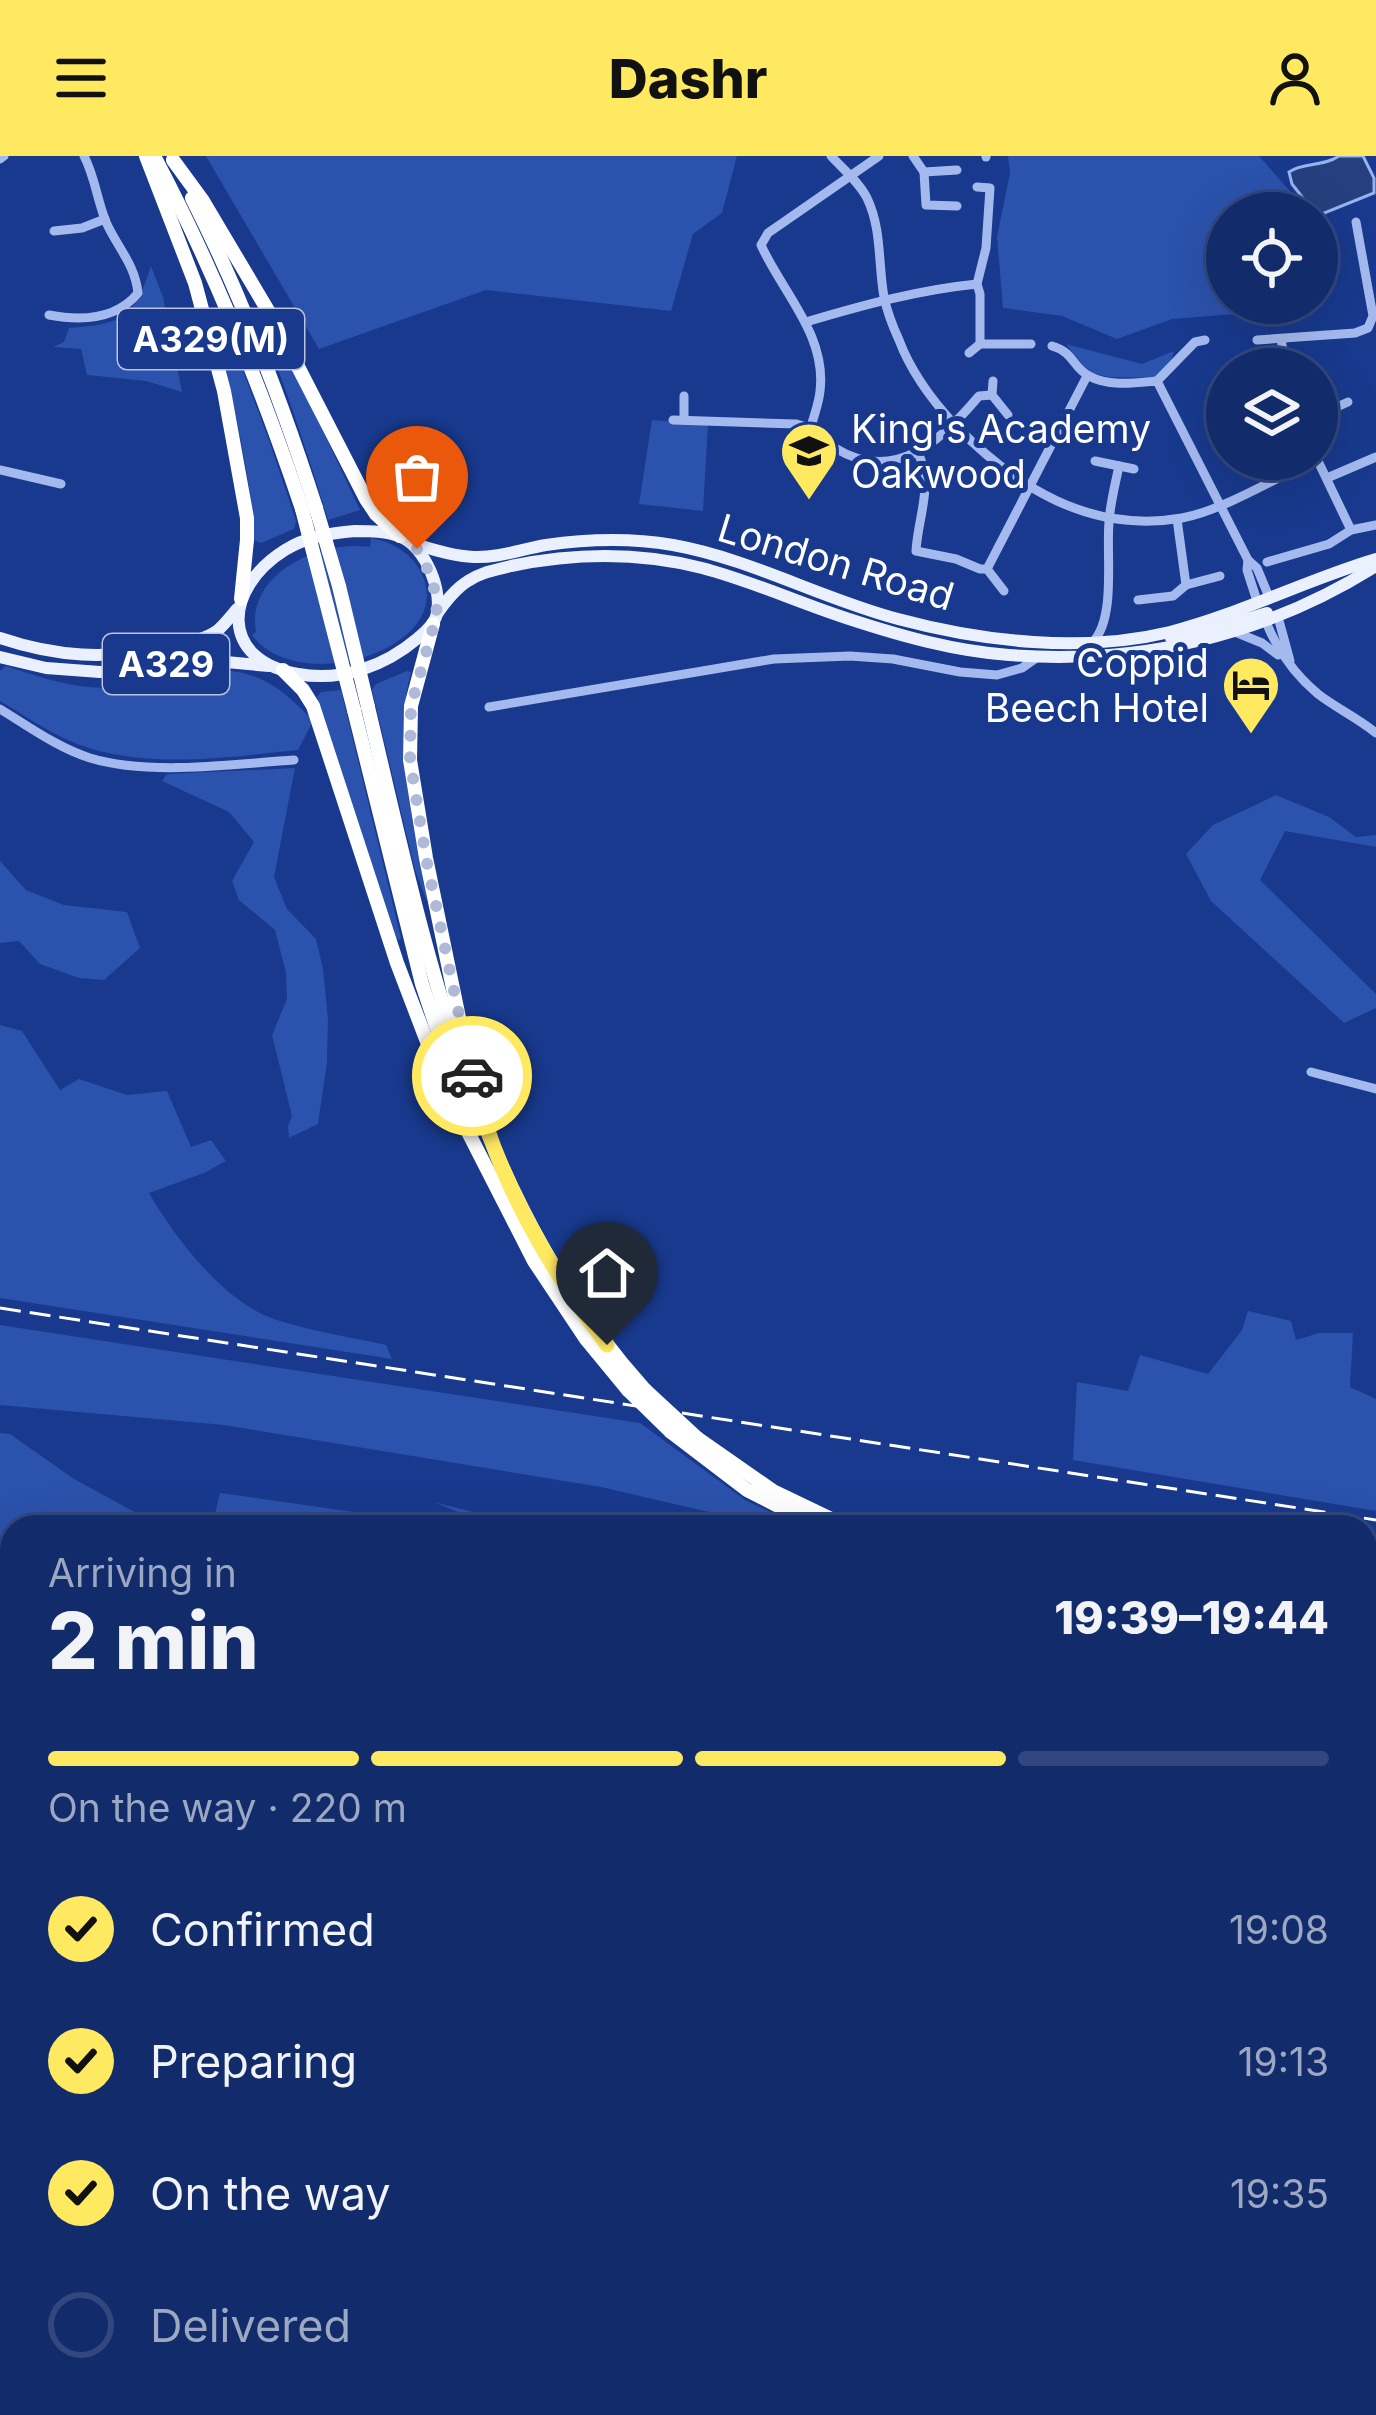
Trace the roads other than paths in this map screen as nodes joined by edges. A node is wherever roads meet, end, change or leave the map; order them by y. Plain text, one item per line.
1 (84, 156) edge
2 (150, 156) edge
3 (831, 156) edge
4 (879, 156) edge
5 (913, 156) edge
6 (171, 158) edge
7 (957, 170) dead end
8 (924, 172) junction
9 (850, 177) junction
10 (977, 187) dead end
11 (957, 206) dead end
12 (105, 219) junction
13 (1356, 222) dead end
14 (54, 231) dead end
15 (977, 284) junction
16 (884, 298) junction
17 (49, 315) dead end
18 (806, 322) junction
19 (1281, 339) junction
20 (1205, 340) dead end
21 (1257, 340) dead end
22 (980, 344) junction
23 (1031, 344) dead end
24 (1052, 346) dead end
25 (1282, 348) edge
26 (969, 353) dead end
27 (1087, 376) junction
28 (993, 381) dead end
29 (1157, 381) junction
30 (992, 394) junction
31 (684, 396) dead end
32 (1348, 402) dead end
33 (1338, 407) edge
34 (1008, 415) dead end
35 (954, 423) junction
36 (811, 428) junction
37 (918, 453) junction
38 (1376, 457) edge
39 (1095, 461) dead end
40 (1119, 466) junction
41 (1134, 469) dead end
42 (0, 470) edge
43 (1338, 473) edge
44 (1272, 480) edge
45 (1328, 480) edge
46 (61, 484) dead end
47 (1030, 488) junction
48 (1219, 505) junction
49 (309, 508) junction
50 (1109, 518) junction
51 (1177, 519) junction
52 (1376, 525) edge
53 (1351, 530) junction
54 (406, 540) junction
55 (1267, 562) dead end
56 (1376, 562) edge
57 (987, 569) junction
58 (1220, 576) dead end
59 (1186, 585) junction
60 (1004, 591) dead end
61 (1138, 600) dead end
62 (240, 604) junction
63 (1268, 610) junction
64 (435, 619) junction
65 (1235, 632) junction
66 (0, 638) edge
67 (1093, 642) junction
68 (1039, 656) junction
69 (0, 657) edge
70 (979, 665) junction
71 (1292, 666) junction
72 (277, 668) junction
73 (489, 707) dead end
74 (0, 709) edge
75 (361, 709) junction
76 (1376, 733) edge
77 (294, 760) dead end
78 (1311, 1072) dead end
79 (1376, 1089) edge
80 (483, 1124) junction
81 (487, 1168) junction
82 (796, 1515) edge
83 (823, 1515) edge

1 - 12 street
2 - 49 highway, A329(M)
2 - 62 highway, A329(M)
3 - 9 street
4 - 9 street
5 - 8 street
6 - 49 highway, A329(M)
6 - 54 highway, A329(M)
7 - 8 street
8 - 11 street
9 - 16 street
9 - 18 street
10 - 15 street
12 - 14 street
12 - 17 street
13 - 19 street
15 - 16 street
15 - 22 street
16 - 18 street
16 - 35 street
18 - 36 street
19 - 21 street
19 - 25 street
20 - 29 street
22 - 23 street
22 - 26 street
24 - 27 street
27 - 29 street
27 - 47 street
28 - 30 street
29 - 48 street
30 - 34 street
30 - 35 street
31 - 36 street
32 - 33 street
35 - 37 street
35 - 47 street
36 - 37 street
37 - 57 street
38 - 43 street
39 - 40 street
40 - 41 street
40 - 50 street
42 - 46 street
44 - 48 street
45 - 53 street
47 - 50 street
47 - 57 street
48 - 51 street
48 - 63 street
49 - 75 highway, A329(M), bridge
50 - 51 street
50 - 67 street
51 - 59 street
52 - 53 street
53 - 55 street
54 - 62 main road
54 - 64 main road
54 - 67 main road, London Road
56 - 63 main road, London Road
56 - 63 main road, London Road
57 - 60 street
58 - 59 street
59 - 61 street
62 - 66 main road, A329
62 - 72 main road
63 - 65 main road, London Road
63 - 67 main road, London Road
63 - 71 street
64 - 70 main road, London Road
64 - 72 main road
64 - 80 highway
65 - 68 main road, London Road
65 - 71 street
68 - 70 main road, London Road
68 - 70 street, London Road
69 - 72 main road, A329
70 - 73 street, London Road
71 - 76 street
72 - 81 highway, A329
74 - 77 street
75 - 80 highway, A329(M)
75 - 81 highway, A329(M)
78 - 79 street
80 - 83 highway, bridge
81 - 82 highway, A329, bridge

